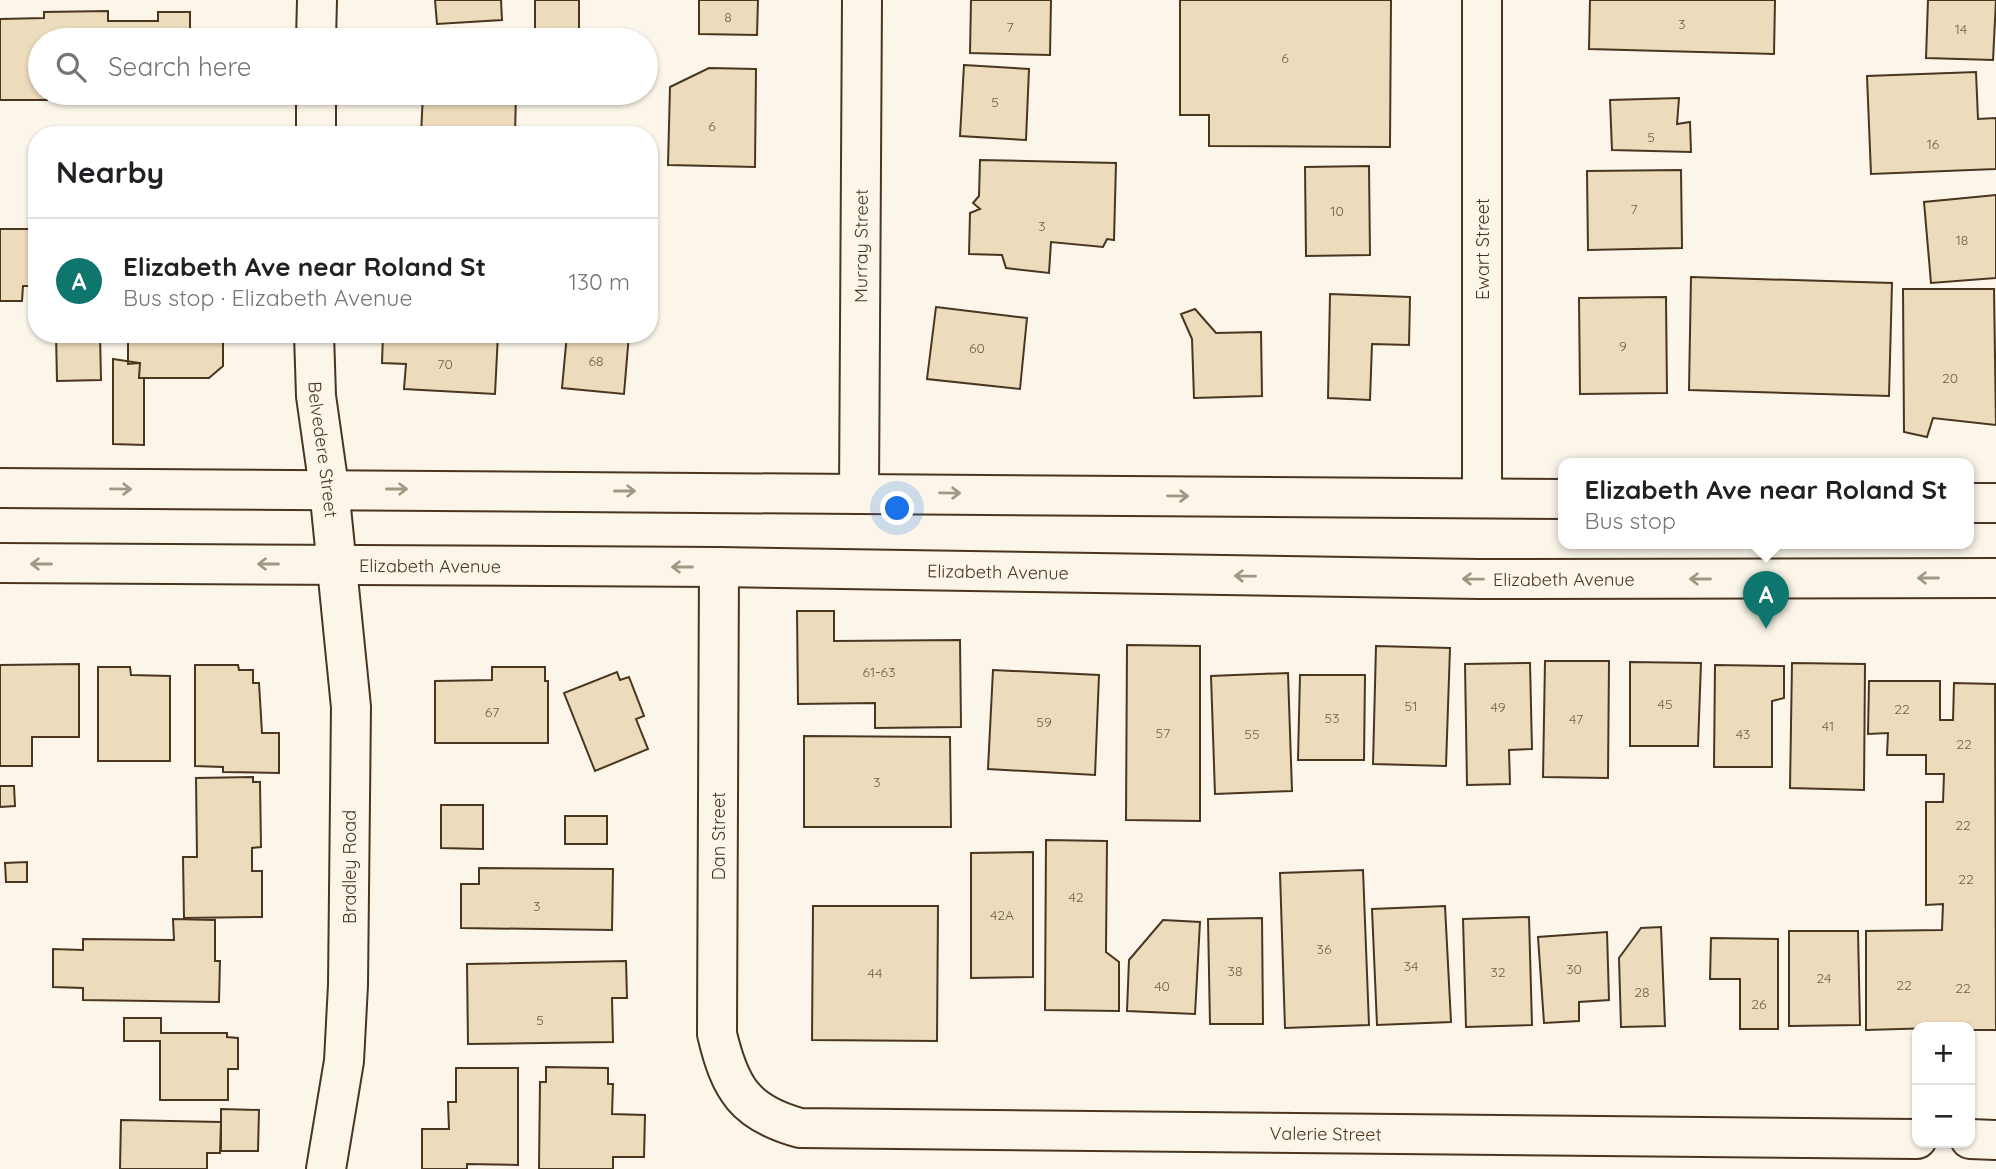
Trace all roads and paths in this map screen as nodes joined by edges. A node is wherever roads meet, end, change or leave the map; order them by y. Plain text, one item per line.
1 (317, 0) edge
2 (862, 0) edge
3 (1482, 0) edge
4 (316, 28) edge
5 (316, 105) edge
6 (316, 126) edge
7 (314, 343) edge
8 (0, 488) edge
9 (329, 488) junction
10 (859, 493) junction
11 (1482, 498) junction
12 (1558, 499) edge
13 (1974, 503) edge
14 (1996, 503) edge
15 (0, 563) edge
16 (337, 564) junction
17 (719, 567) junction
18 (1996, 578) edge
19 (742, 1100) joint
20 (1912, 1139) edge
21 (1975, 1139) edge
22 (1996, 1140) edge
23 (326, 1169) edge

1 - 4 main road
2 - 10 main road, Murray Street
3 - 11 main road, Ewart Street
5 - 6 main road
7 - 9 main road, Belvedere Street
8 -> 9 main road
9 -> 10 main road
9 - 16 main road, Belvedere Street
10 -> 11 main road
11 - 12 main road
13 - 14 main road
16 -> 15 main road, Elizabeth Avenue
17 -> 16 main road, Elizabeth Avenue
16 - 23 main road, Bradley Road
18 -> 17 main road, Elizabeth Avenue
17 - 19 main road, Dan Street
19 - 20 main road, Valerie Street
21 - 22 main road

